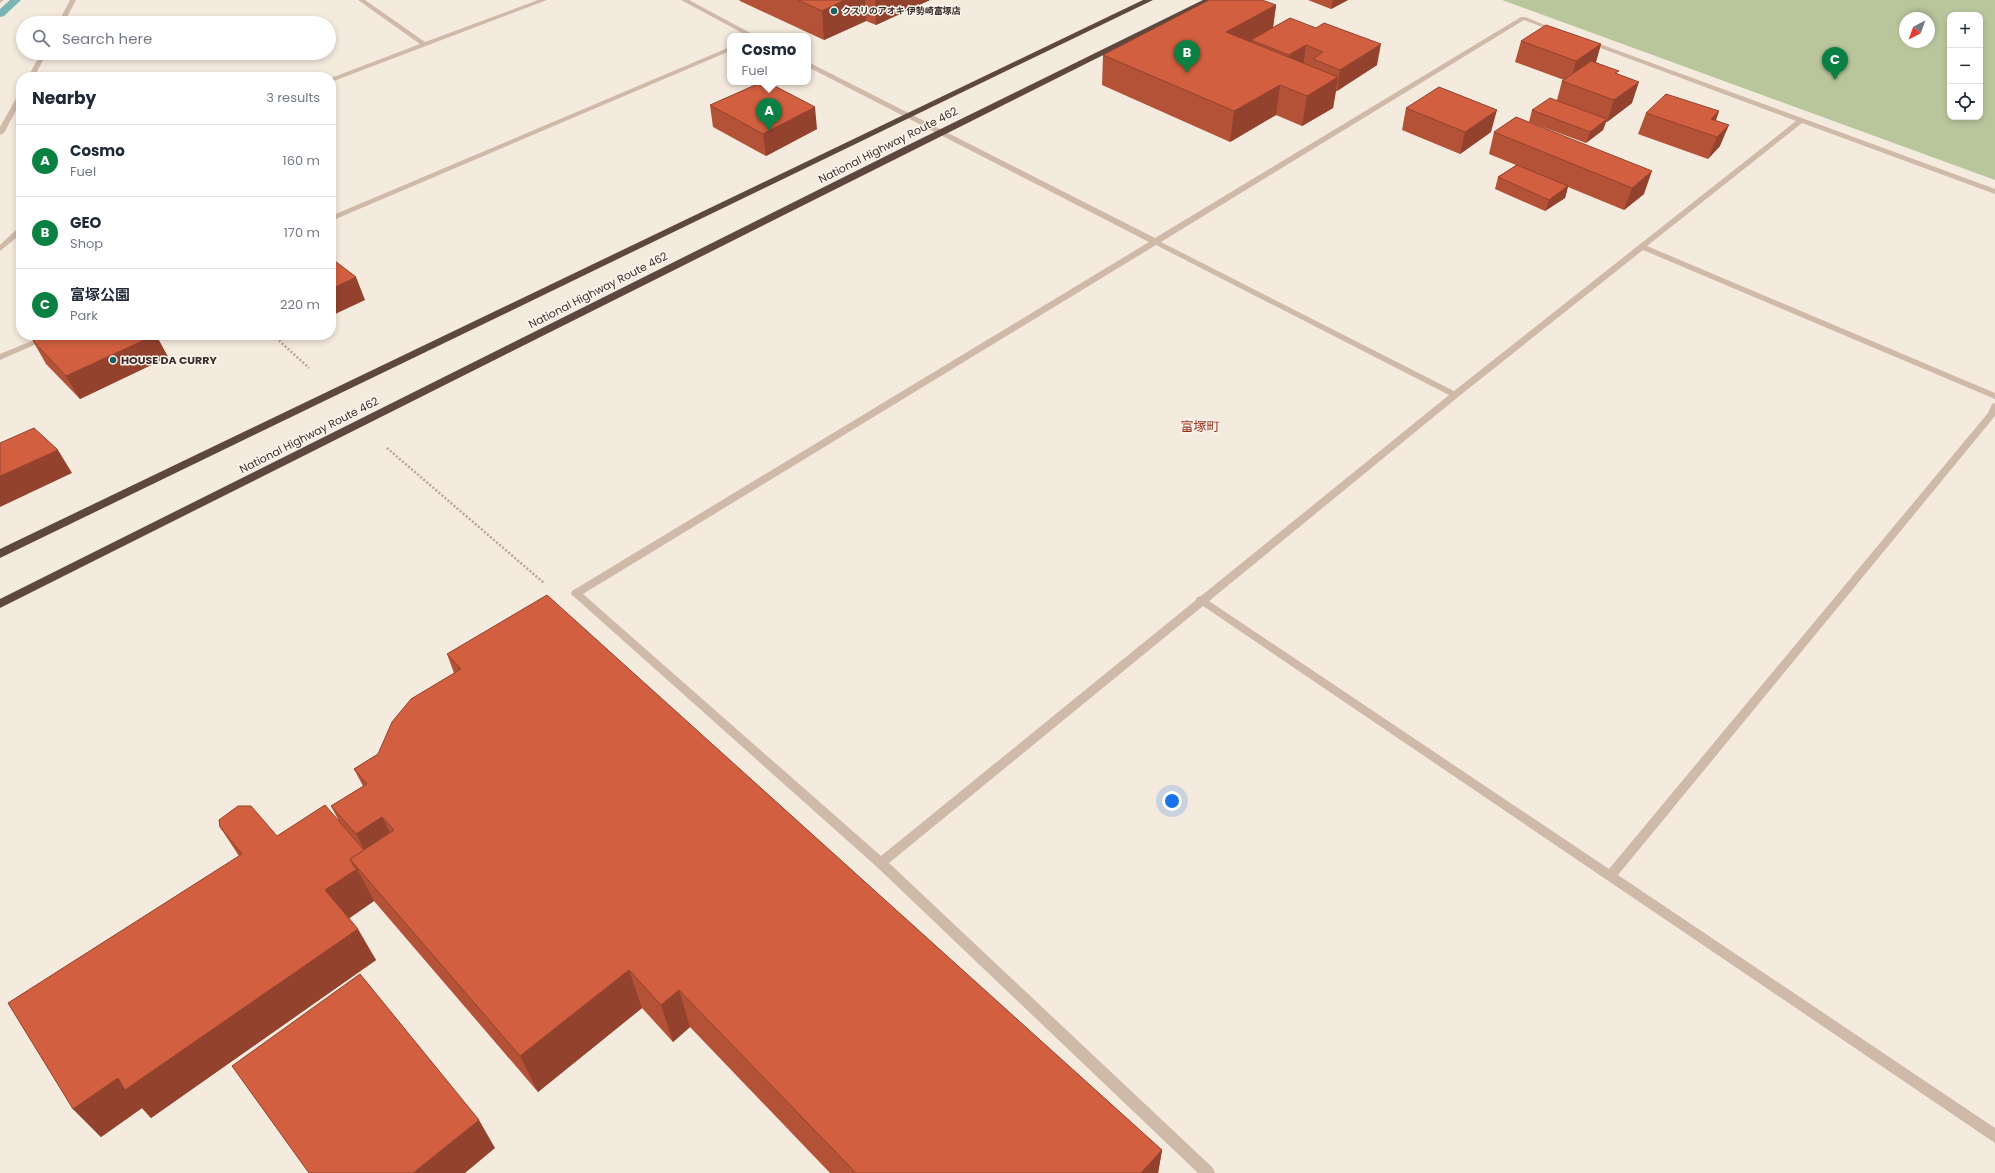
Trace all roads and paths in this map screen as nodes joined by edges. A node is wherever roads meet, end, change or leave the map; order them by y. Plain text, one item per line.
1 (73, 0) edge
2 (360, 0) edge
3 (544, 0) edge
4 (684, 0) edge
5 (1149, 0) edge
6 (1209, 0) edge
7 (64, 16) edge
8 (747, 33) edge
9 (1567, 34) edge
10 (1582, 40) edge
11 (425, 45) junction
12 (727, 50) edge
13 (40, 60) edge
14 (811, 66) edge
15 (34, 72) edge
16 (336, 78) edge
17 (16, 104) edge
18 (14, 107) joint
19 (910, 116) junction
20 (1802, 120) junction
21 (942, 132) junction
22 (0, 133) edge
23 (1995, 192) edge
24 (336, 217) edge
25 (16, 235) edge
26 (1156, 242) junction
27 (1642, 247) junction
28 (0, 249) edge
29 (41, 340) edge
30 (279, 340) edge
31 (0, 357) edge
32 (314, 372) dead end
33 (1455, 395) junction
34 (1995, 396) edge
35 (1995, 406) edge
36 (381, 443) dead end
37 (0, 554) edge
38 (576, 594) junction
39 (1201, 600) junction
40 (0, 604) edge
41 (881, 863) junction
42 (1610, 876) junction
43 (1995, 1136) edge
44 (1208, 1173) edge

1 - 7 street
2 - 11 street
3 - 11 street
4 - 8 street
5 - 19 highway, National Highway Route 462
6 - 21 highway, National Highway Route 462
9 - 26 street
10 - 20 street
11 - 16 street
12 - 24 street
13 - 15 street
14 - 19 street
17 - 18 street
18 - 22 street
19 - 21 street
19 - 37 highway, National Highway Route 462
20 - 23 street
20 - 27 street
21 - 26 street
21 - 40 highway, National Highway Route 462
25 - 28 street
26 - 33 street
26 - 38 street
27 - 33 street
27 - 34 street
29 - 31 street
30 - 32 path
33 - 39 street
35 - 42 street
36 - 38 path
38 - 41 street
39 - 41 street
39 - 42 street
41 - 44 street
42 - 43 street

